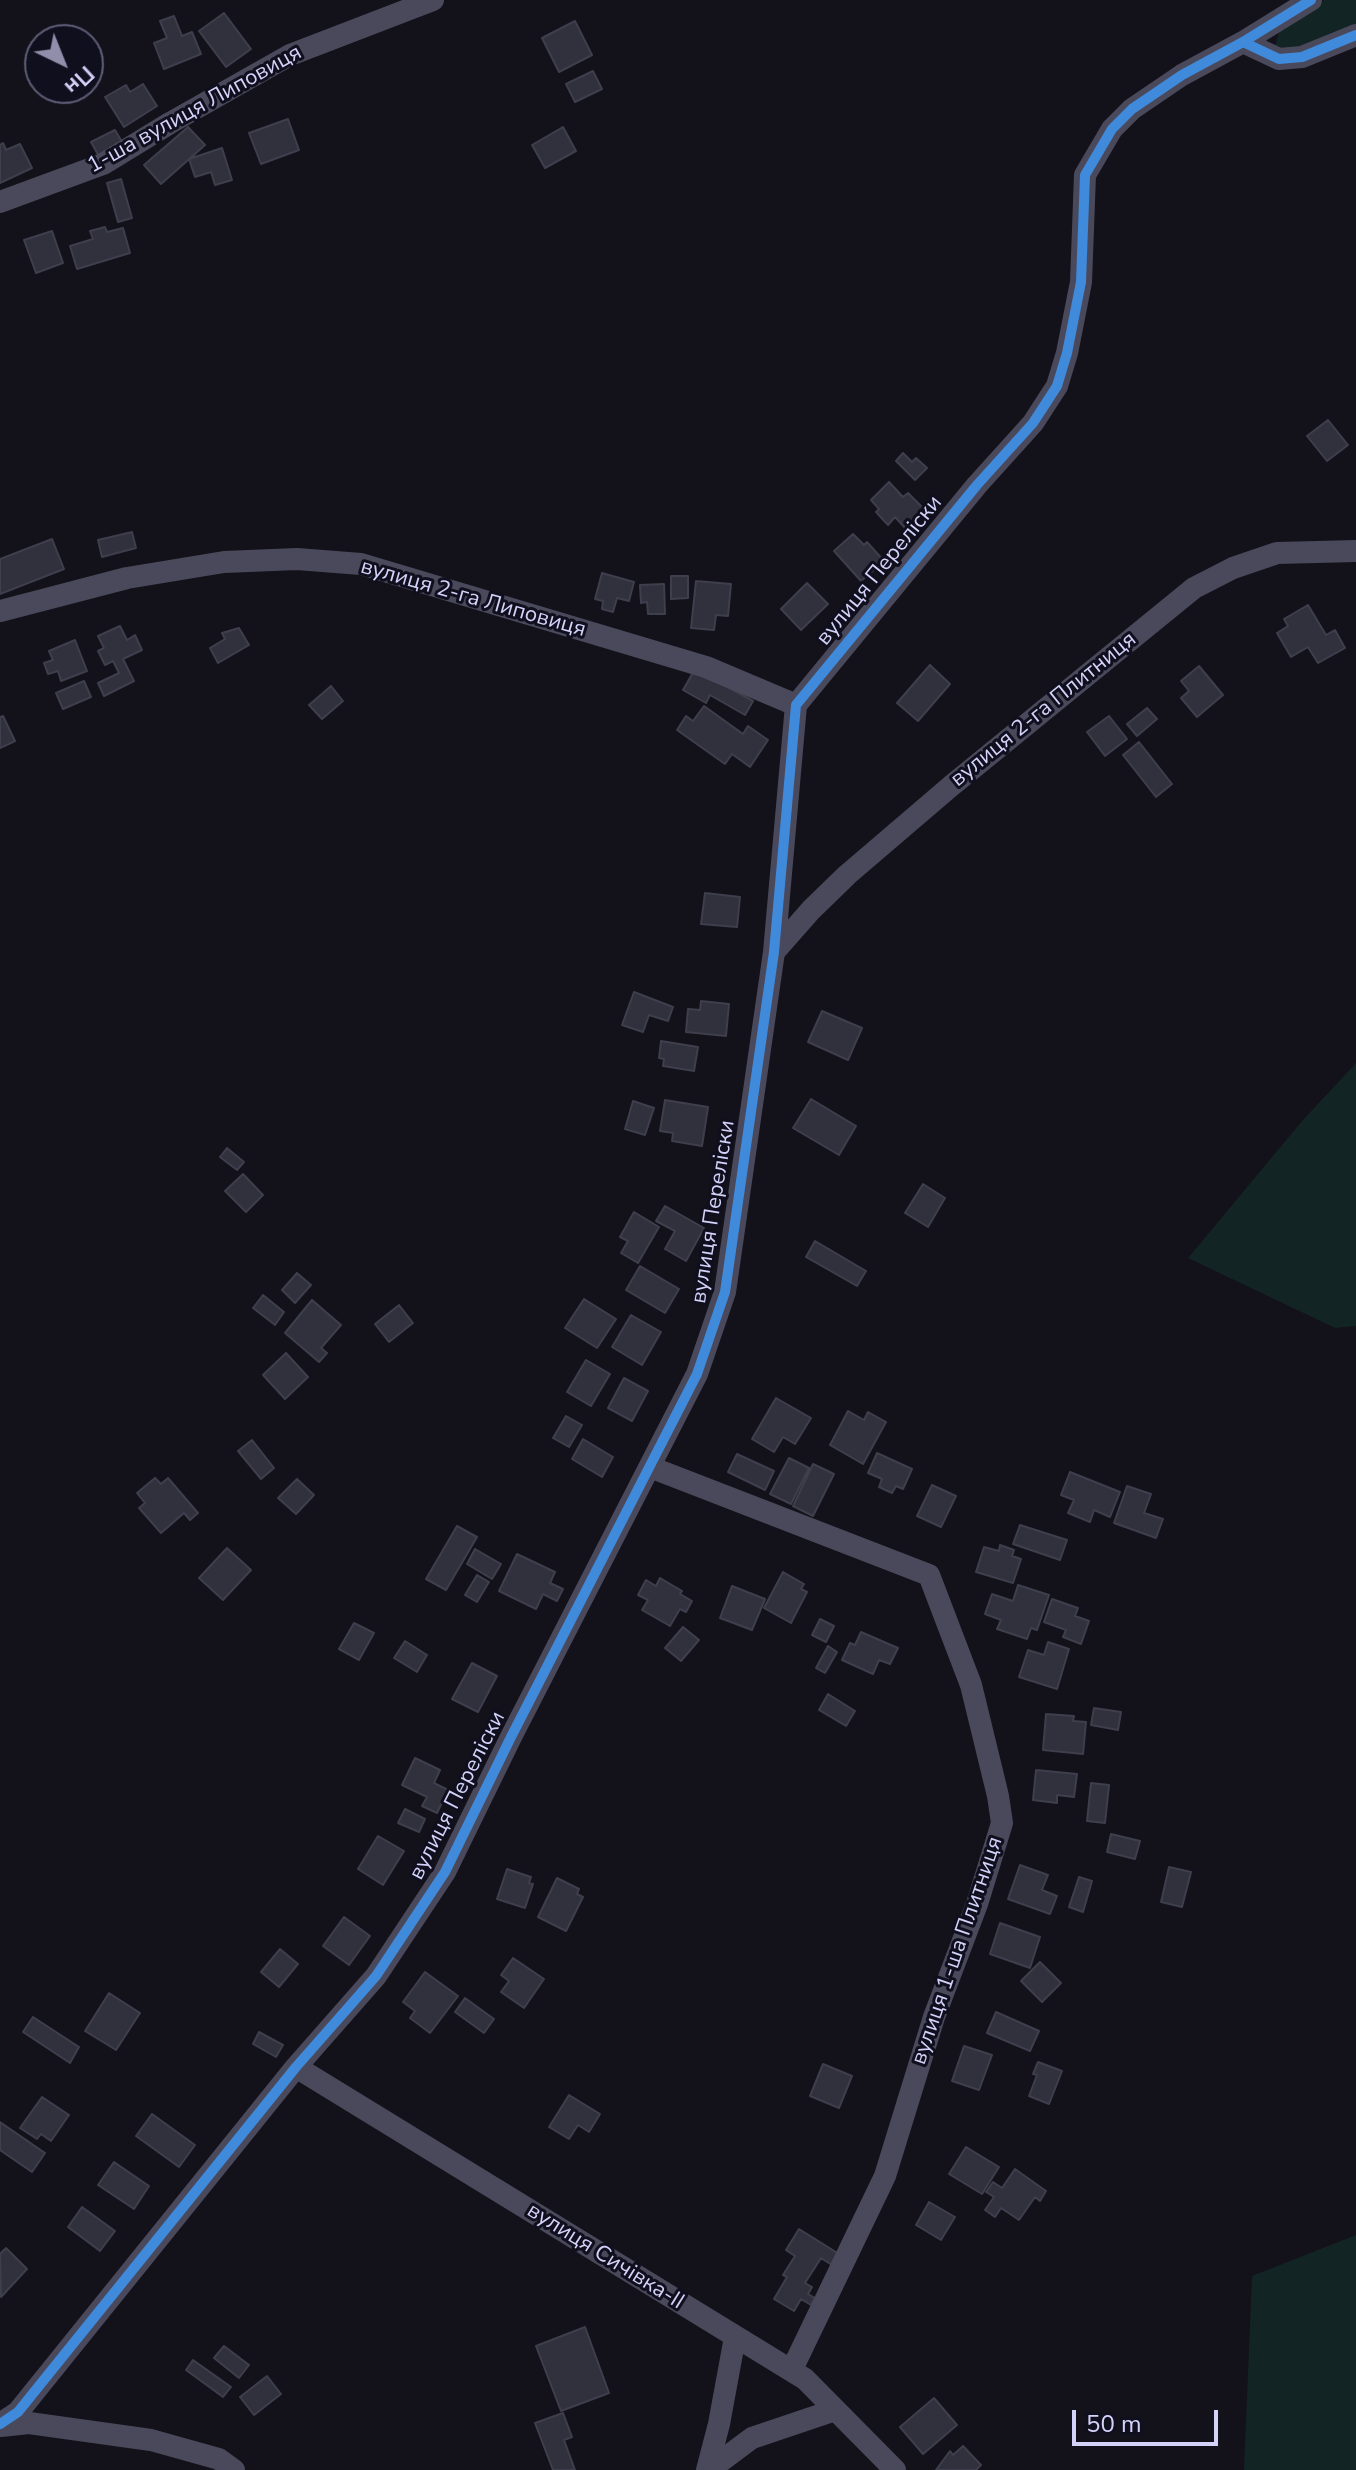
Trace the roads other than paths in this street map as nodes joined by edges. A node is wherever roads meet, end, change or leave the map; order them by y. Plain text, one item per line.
1 (433, 0) edge
2 (1311, 0) edge
3 (1356, 35) edge
4 (1243, 42) junction
5 (0, 202) edge
6 (1356, 551) edge
7 (0, 611) edge
8 (796, 705) junction
9 (774, 952) junction
10 (650, 1467) junction
11 (296, 2067) junction
12 (735, 2337) junction
13 (789, 2369) junction
14 (835, 2410) junction
15 (0, 2425) edge
16 (234, 2470) edge
17 (708, 2470) edge
18 (895, 2470) edge

1 - 5 street, 1-ша вулиця Липовиця
2 - 4 street, вулиця Переліски
3 - 4 street
4 - 8 street, вулиця Переліски
6 - 9 street, вулиця 2-га Плитниця
7 - 8 street, вулиця 2-га Липовиця
8 - 9 street, вулиця Переліски
9 - 10 street, вулиця Переліски
10 - 11 street, вулиця Переліски
10 - 13 street, вулиця 1-ша Плитниця
11 - 12 street, вулиця Сичівка-II
11 - 15 street, вулиця Переліски
12 - 13 street, вулиця Сичівка-II
12 - 17 street
13 - 14 street, вулиця Сичівка-II
14 - 17 street
14 - 18 street, вулиця Сичівка-II
15 - 16 street

